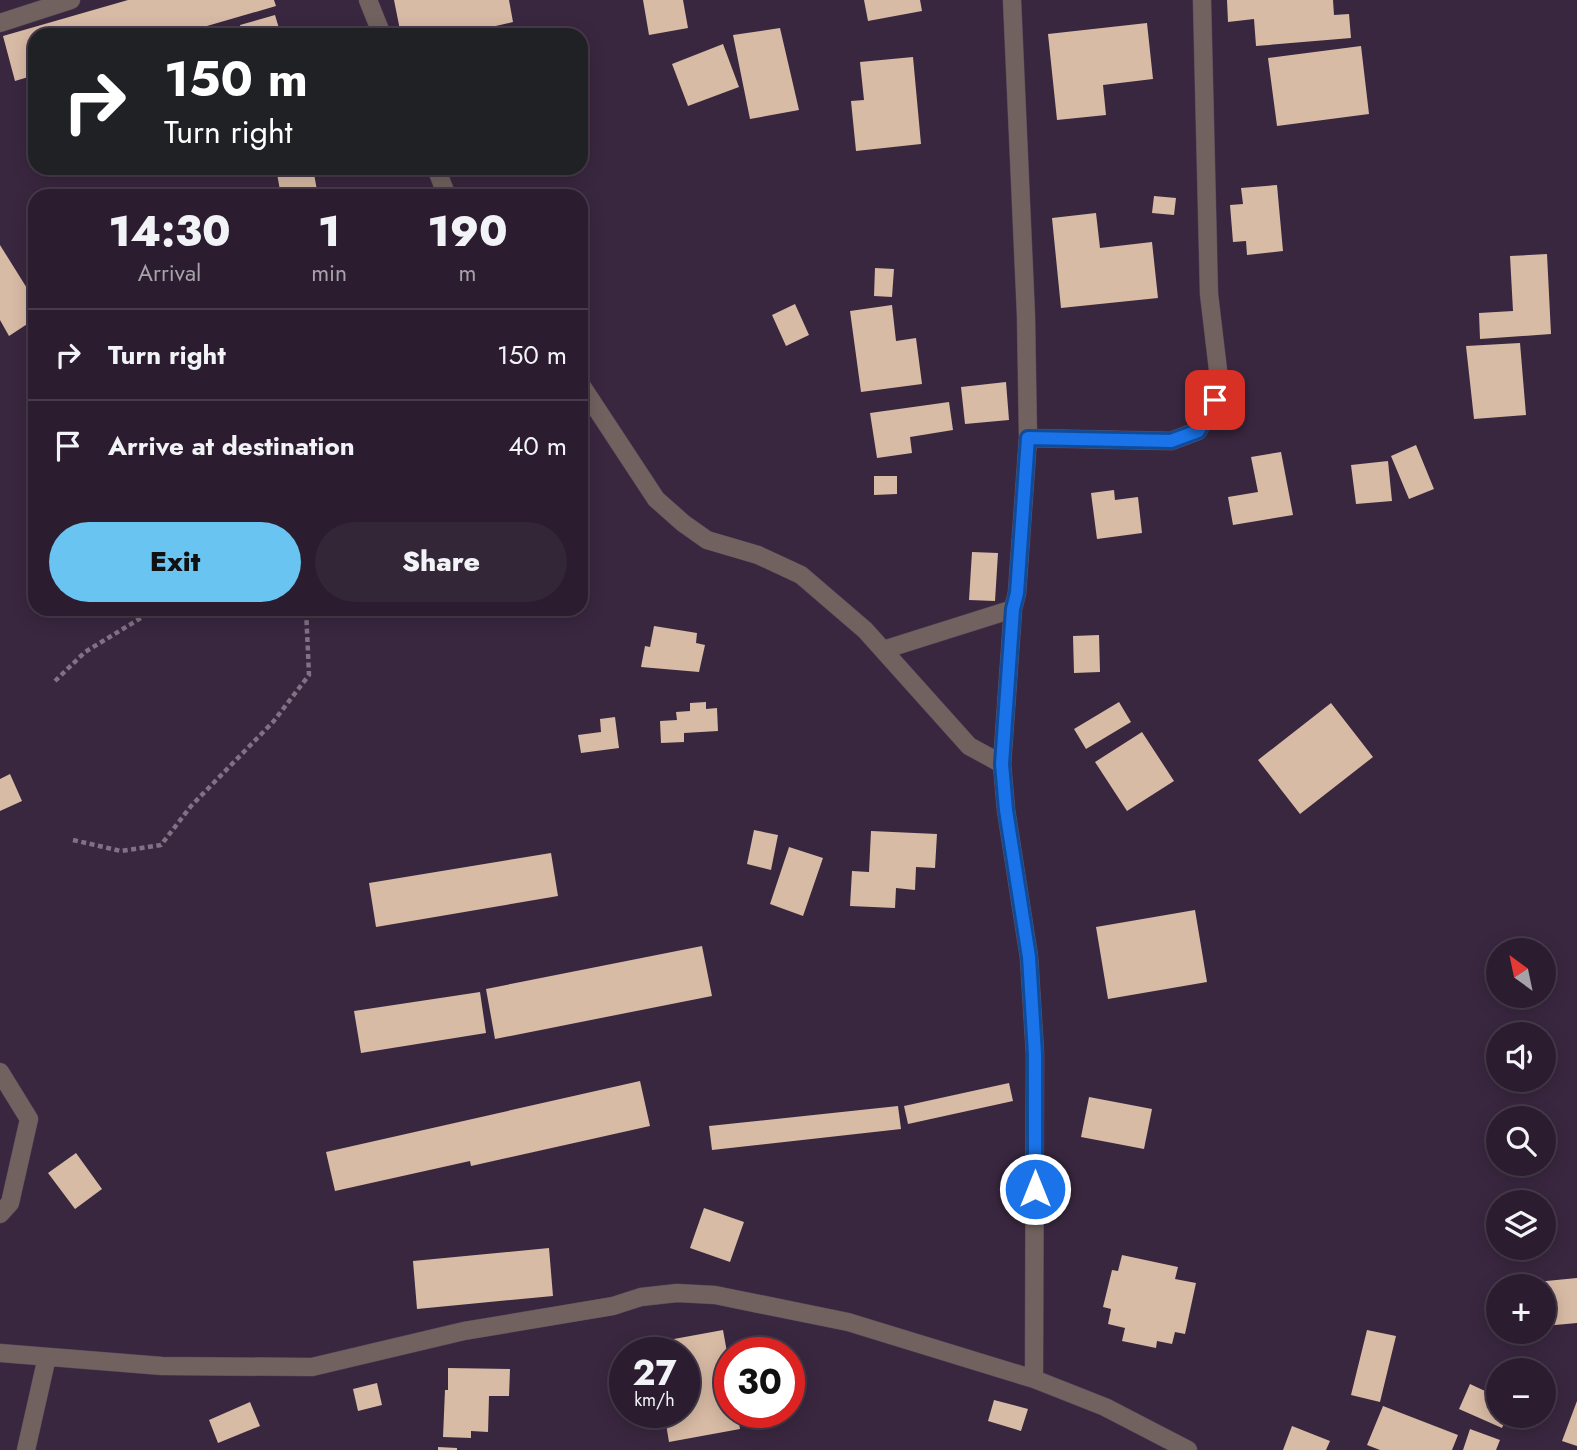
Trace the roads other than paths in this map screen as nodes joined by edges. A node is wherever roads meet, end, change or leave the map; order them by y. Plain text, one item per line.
1 (71, 0) edge
2 (368, 0) edge
3 (1012, 0) edge
4 (1202, 0) edge
5 (0, 23) edge
6 (379, 28) edge
7 (588, 396) edge
8 (1028, 438) junction
9 (1013, 609) junction
10 (883, 650) junction
11 (1002, 764) junction
12 (0, 1072) edge
13 (0, 1214) edge
14 (0, 1353) edge
15 (47, 1357) junction
16 (1034, 1379) junction
17 (26, 1450) edge
18 (1188, 1450) edge

1 - 5 street
2 - 6 street
3 - 8 street
4 - 8 street
7 - 10 street
8 - 9 street
9 - 10 street
9 - 11 street
10 - 11 street
11 - 16 street
12 - 13 street
14 - 15 street
15 - 16 street
15 - 17 street
16 - 18 street

